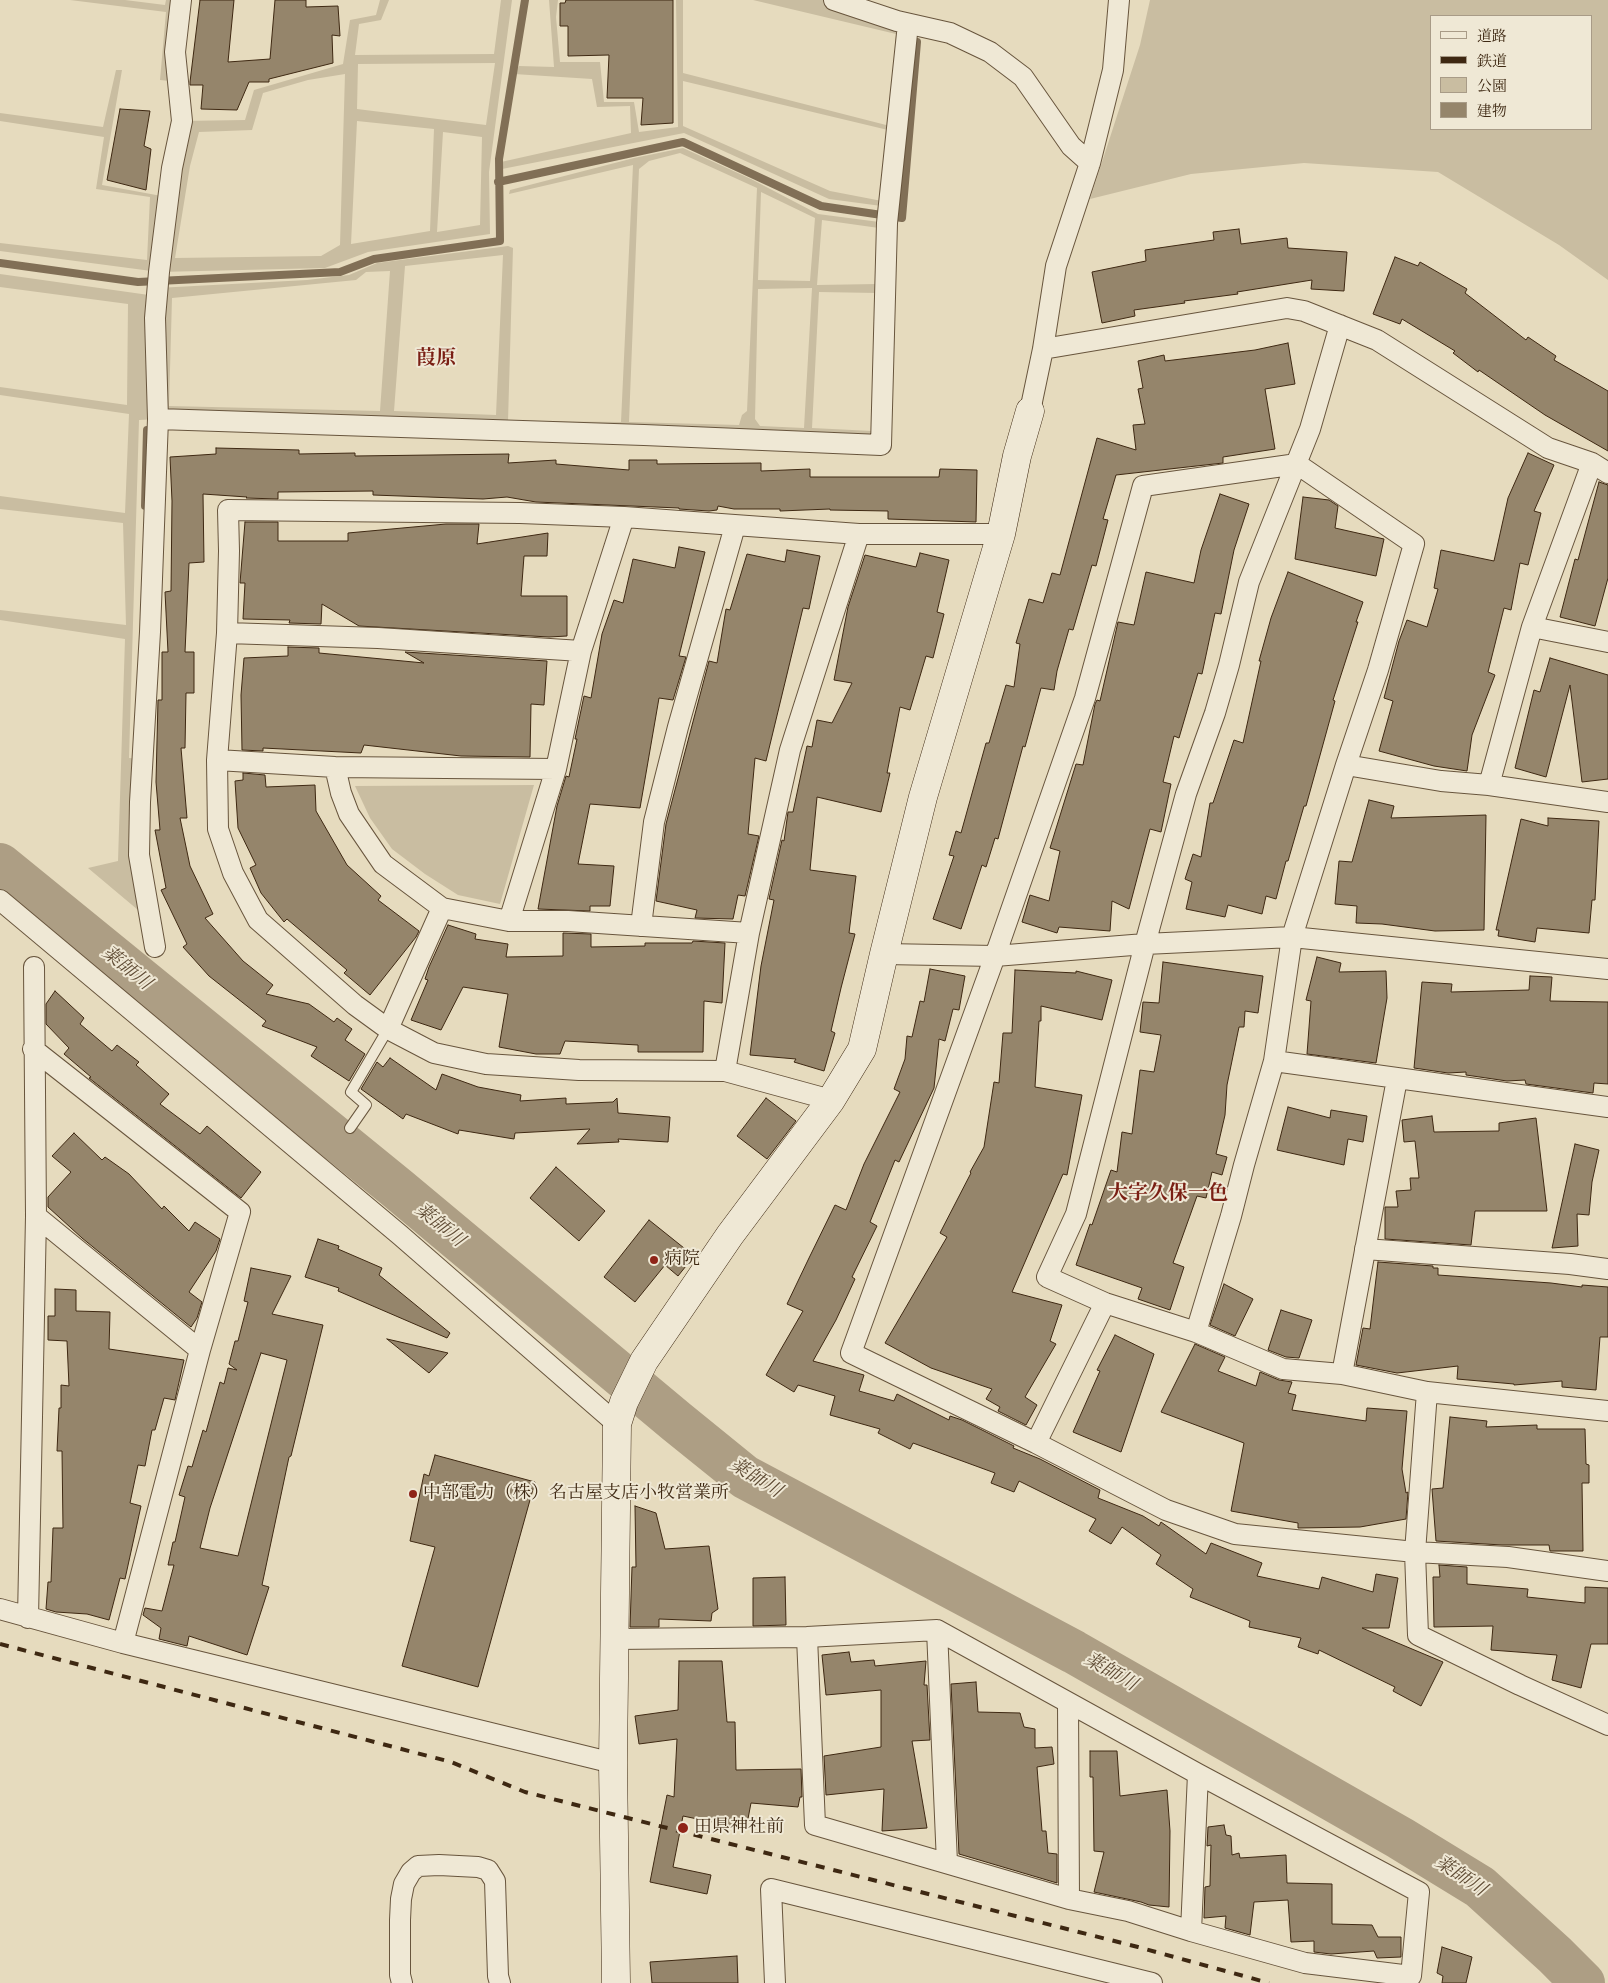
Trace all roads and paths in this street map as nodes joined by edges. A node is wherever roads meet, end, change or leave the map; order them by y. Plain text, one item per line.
1 (181, 0) edge
2 (834, 0) edge
3 (1119, 0) edge
4 (908, 24) junction
5 (1090, 163) junction
6 (1340, 325) junction
7 (1043, 349) junction
8 (1030, 411) joint
9 (158, 419) junction
10 (1297, 464) junction
11 (1600, 468) edge
12 (624, 517) junction
13 (735, 526) junction
14 (860, 534) junction
15 (1001, 534) junction
16 (1532, 627) junction
17 (227, 633) junction
18 (1608, 642) edge
19 (581, 651) junction
20 (218, 760) junction
21 (1346, 764) junction
22 (336, 767) junction
23 (556, 769) junction
24 (1489, 785) junction
25 (1608, 802) edge
26 (0, 900) edge
27 (442, 908) junction
28 (509, 921) junction
29 (641, 926) junction
30 (749, 934) junction
31 (1292, 938) junction
32 (1145, 944) junction
33 (155, 947) dead end
34 (884, 954) junction
35 (995, 956) junction
36 (34, 967) dead end
37 (1608, 969) edge
38 (388, 1029) junction
39 (33, 1049) junction
40 (1274, 1061) junction
41 (725, 1072) junction
42 (1397, 1079) junction
43 (831, 1100) junction
44 (1608, 1107) edge
45 (350, 1128) dead end
46 (36, 1216) junction
47 (1366, 1249) junction
48 (1608, 1269) edge
49 (1105, 1304) junction
50 (1196, 1332) junction
51 (200, 1350) junction
52 (1342, 1374) junction
53 (1427, 1392) junction
54 (1608, 1411) edge
55 (617, 1424) junction
56 (1036, 1443) junction
57 (1415, 1552) junction
58 (1608, 1571) edge
59 (0, 1609) edge
60 (28, 1618) junction
61 (937, 1630) junction
62 (807, 1637) junction
63 (615, 1639) junction
64 (123, 1643) junction
65 (1068, 1703) junction
66 (1608, 1724) edge
67 (613, 1764) junction
68 (1198, 1774) junction
69 (947, 1863) junction
70 (1069, 1899) junction
71 (1191, 1931) junction
72 (1108, 1978) edge
73 (402, 1983) edge
74 (500, 1983) edge
75 (616, 1983) edge
76 (775, 1983) edge
77 (1152, 1983) edge

1 - 9 street
2 - 4 street
3 - 5 street
4 - 5 street
4 - 9 street
5 - 7 street
6 - 7 street
6 - 10 street
6 - 11 street
7 - 8 street
8 - 15 street
9 - 33 street
10 - 21 street
10 - 32 street
10 - 35 street
11 - 16 street
12 - 13 street
12 - 17 street
12 - 19 street
13 - 14 street
13 - 29 street
14 - 15 street
14 - 30 street
15 - 34 street
16 - 18 street
16 - 24 street
17 - 19 street
17 - 20 street
19 - 23 street
20 - 22 street
20 - 38 street
21 - 24 street
21 - 31 street
22 - 23 street
22 - 27 street
23 - 28 street
24 - 25 street
26 - 55 street
27 - 28 street
27 - 38 street
28 - 29 street
29 - 30 street
30 - 41 street
31 - 32 street
31 - 37 street
31 - 40 street
32 - 35 street
32 - 49 street
34 - 35 street
34 - 43 street
35 - 56 street
36 - 39 street
38 - 41 street
38 - 45 lane
39 - 46 street
39 - 51 street
40 - 42 street
40 - 50 street
41 - 43 street
42 - 44 street
42 - 47 street
43 - 55 street
46 - 51 street
46 - 60 street
47 - 48 street
47 - 52 street
49 - 50 street
49 - 56 street
50 - 52 street
51 - 64 street
52 - 53 street
53 - 54 street
53 - 57 street
55 - 63 street
56 - 57 street
57 - 58 street
57 - 66 street
59 - 60 street
60 - 64 street
61 - 62 street
61 - 65 street
61 - 69 street
62 - 63 street
62 - 69 street
63 - 67 street
64 - 67 street
65 - 68 street
65 - 70 street
67 - 75 street
68 - 71 street
68 - 71 street
69 - 70 street
70 - 71 street
72 - 76 street
72 - 77 street
73 - 74 street

